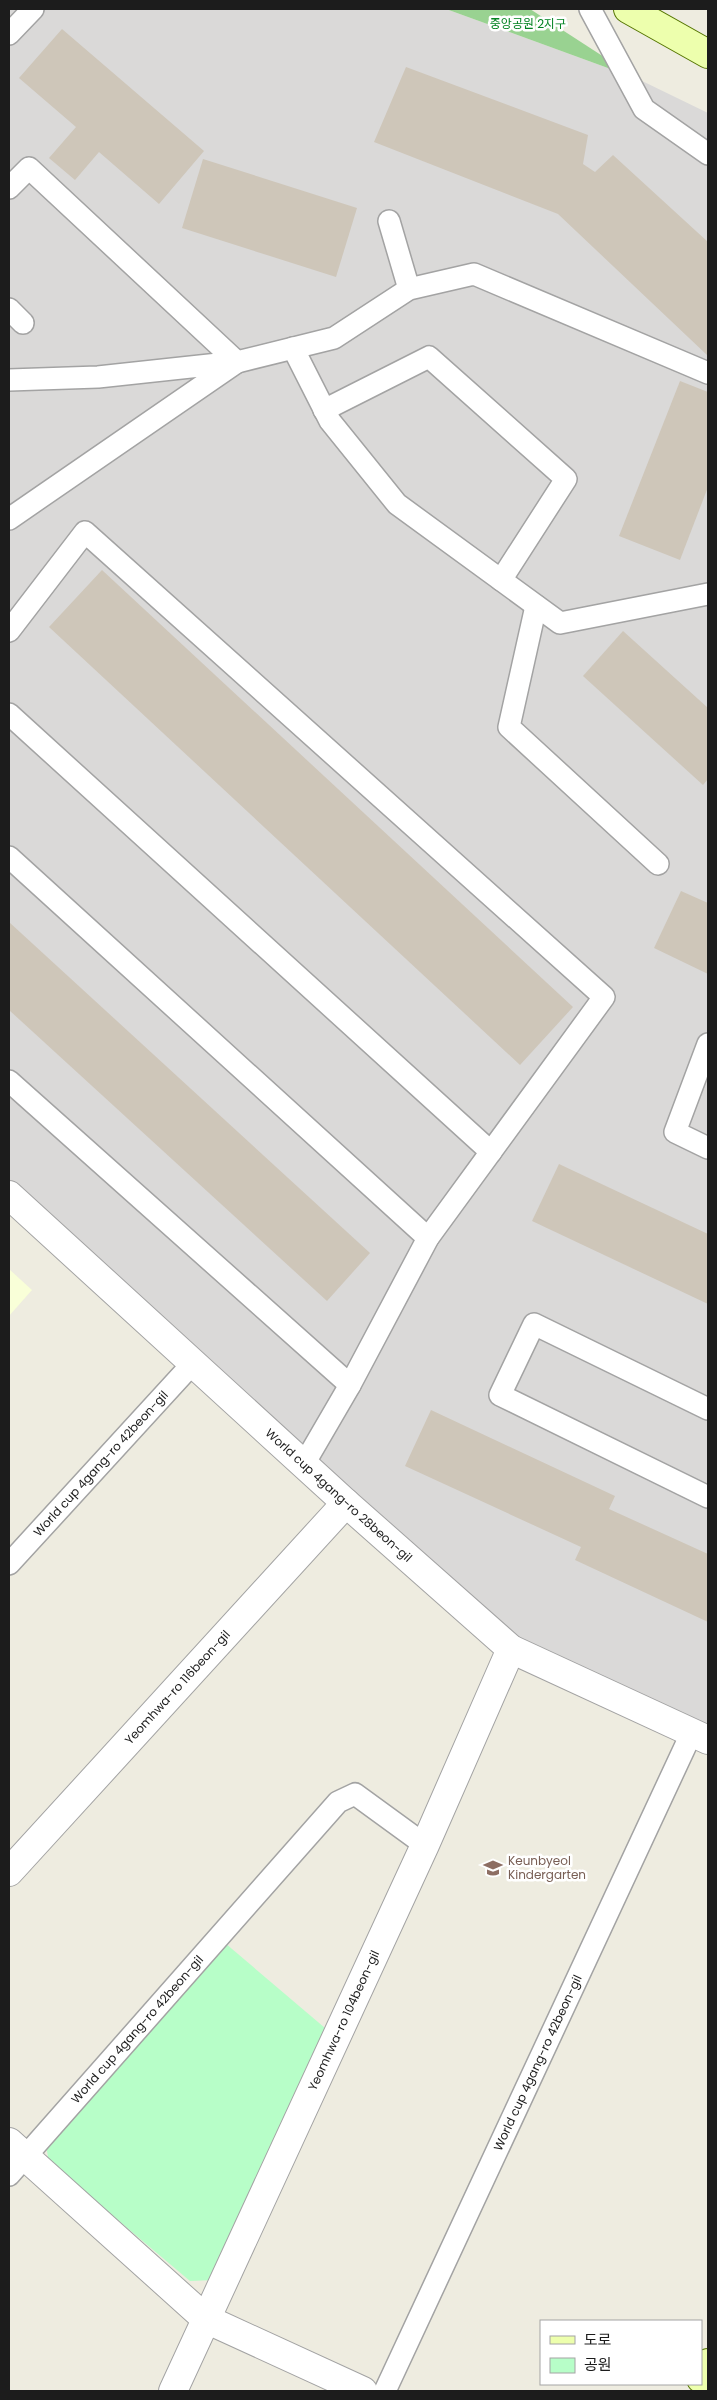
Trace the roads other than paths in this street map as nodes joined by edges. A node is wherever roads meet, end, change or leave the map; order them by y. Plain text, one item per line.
1 (33, 9) edge
2 (590, 9) edge
3 (628, 9) edge
4 (9, 34) edge
5 (708, 54) edge
6 (708, 154) edge
7 (9, 188) edge
8 (389, 221) dead end
9 (409, 289) junction
10 (293, 348) junction
11 (237, 362) junction
12 (708, 373) edge
13 (9, 380) edge
14 (324, 410) junction
15 (9, 518) edge
16 (501, 580) junction
17 (708, 594) edge
18 (536, 606) junction
19 (9, 631) edge
20 (9, 714) edge
21 (9, 857) edge
22 (658, 864) dead end
23 (708, 1044) edge
24 (9, 1081) edge
25 (708, 1148) edge
26 (491, 1152) junction
27 (9, 1195) edge
28 (428, 1238) junction
29 (194, 1362) junction
30 (350, 1385) junction
31 (708, 1409) edge
32 (304, 1464) junction
33 (708, 1497) edge
34 (346, 1502) junction
35 (9, 1564) edge
36 (512, 1649) junction
37 (700, 1736) edge
38 (425, 1845) junction
39 (9, 1872) edge
40 (14, 2158) edge
41 (206, 2319) junction
42 (708, 2363) edge
43 (702, 2377) edge
44 (173, 2391) edge
45 (363, 2391) edge
46 (385, 2391) edge

1 - 4 lane
2 - 6 lane
3 - 5 main road
7 - 11 lane
8 - 9 lane
9 - 10 lane
9 - 12 lane
10 - 11 lane
10 - 14 lane
11 - 13 lane
11 - 15 lane
14 - 16 lane
14 - 16 lane
16 - 18 lane
17 - 18 lane
18 - 22 lane
19 - 26 lane
20 - 26 lane
21 - 28 lane
23 - 25 lane
24 - 30 lane
26 - 28 lane
27 - 29 street, World cup 4gang-ro 28beon-gil
28 - 30 lane
29 - 32 street, World cup 4gang-ro 28beon-gil
29 - 35 lane, World cup 4gang-ro 42beon-gil
30 - 32 lane
31 - 33 lane
32 - 34 street, World cup 4gang-ro 28beon-gil
34 - 36 street, World cup 4gang-ro 28beon-gil
34 - 39 street, Yeomhwa-ro 116beon-gil
36 - 37 street, World cup 4gang-ro 28beon-gil
36 - 38 street, Yeomhwa-ro 104beon-gil
37 - 46 lane, World cup 4gang-ro 42beon-gil
38 - 40 lane, World cup 4gang-ro 42beon-gil
38 - 41 street, Yeomhwa-ro 104beon-gil
40 - 41 street, World cup 4gang-ro 42beon-gil
41 - 44 street, Yeomhwa-ro 104beon-gil
41 - 45 street, World cup 4gang-ro 42beon-gil
42 - 43 main road

